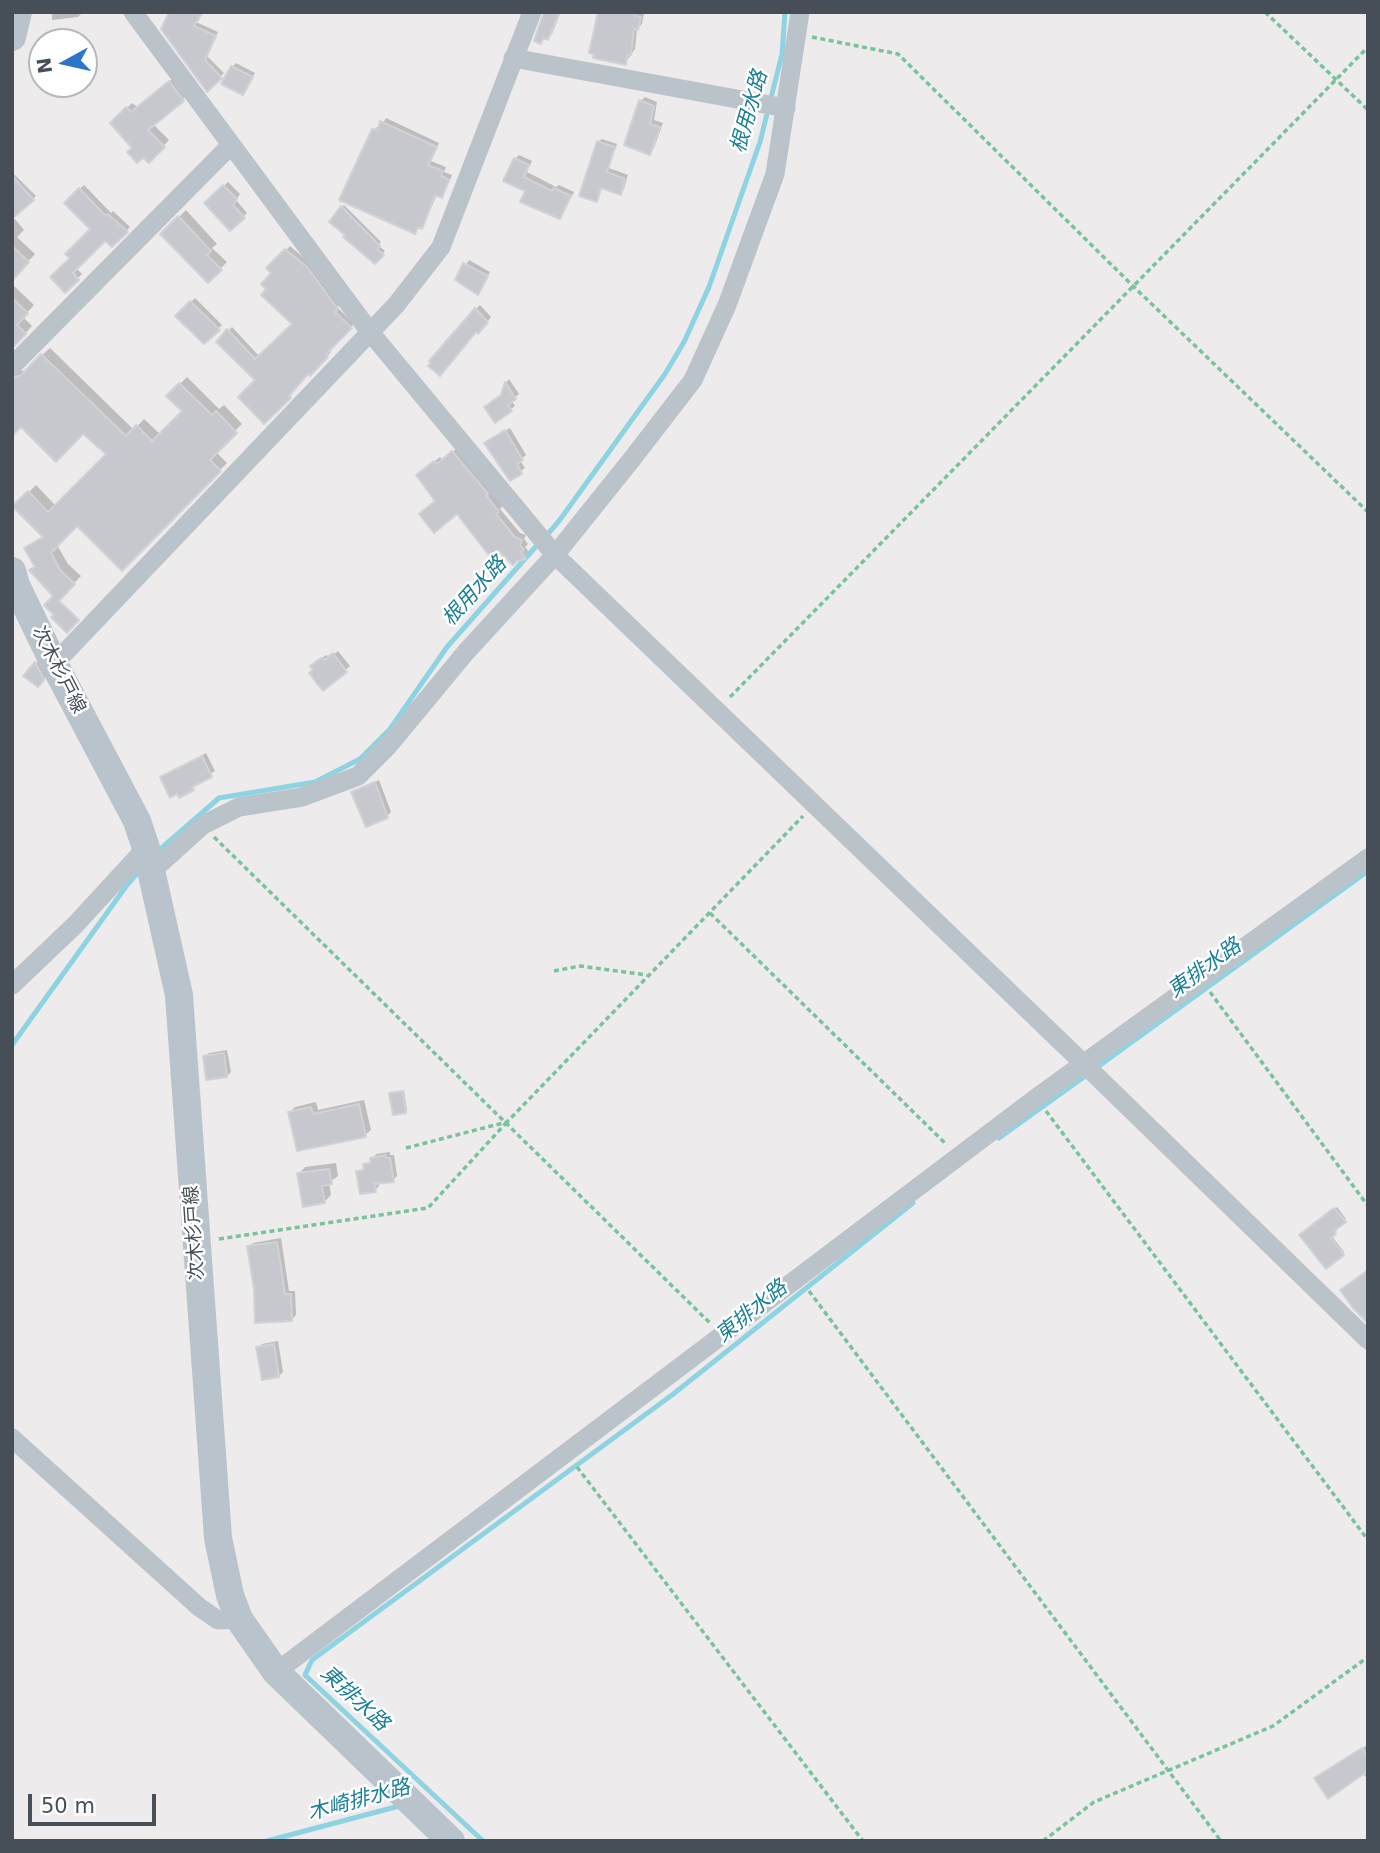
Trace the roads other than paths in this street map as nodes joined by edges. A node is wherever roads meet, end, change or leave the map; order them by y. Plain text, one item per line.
1 (18, 12) edge
2 (133, 12) edge
3 (532, 12) edge
4 (800, 12) edge
5 (12, 37) edge
6 (513, 58) junction
7 (786, 108) junction
8 (231, 145) junction
9 (370, 332) junction
10 (12, 366) edge
11 (555, 555) junction
12 (12, 571) edge
13 (54, 664) junction
14 (1368, 858) edge
15 (148, 860) junction
16 (12, 985) edge
17 (1083, 1063) junction
18 (1368, 1340) edge
19 (12, 1438) edge
20 (239, 1619) junction
21 (276, 1672) junction
22 (451, 1841) edge

1 - 5 main road
2 - 8 street
3 - 6 street
4 - 7 street
6 - 7 street
6 - 9 street
7 - 11 street
8 - 9 street
8 - 10 street
9 - 11 street
9 - 13 street
11 - 15 street
11 - 17 street
12 - 13 main road, 次木杉戸線
13 - 15 main road, 次木杉戸線
14 - 17 street
15 - 16 street
15 - 20 main road, 次木杉戸線
17 - 18 street
17 - 21 street
19 - 20 street
20 - 21 main road, 次木杉戸線
21 - 22 main road, 次木杉戸線

